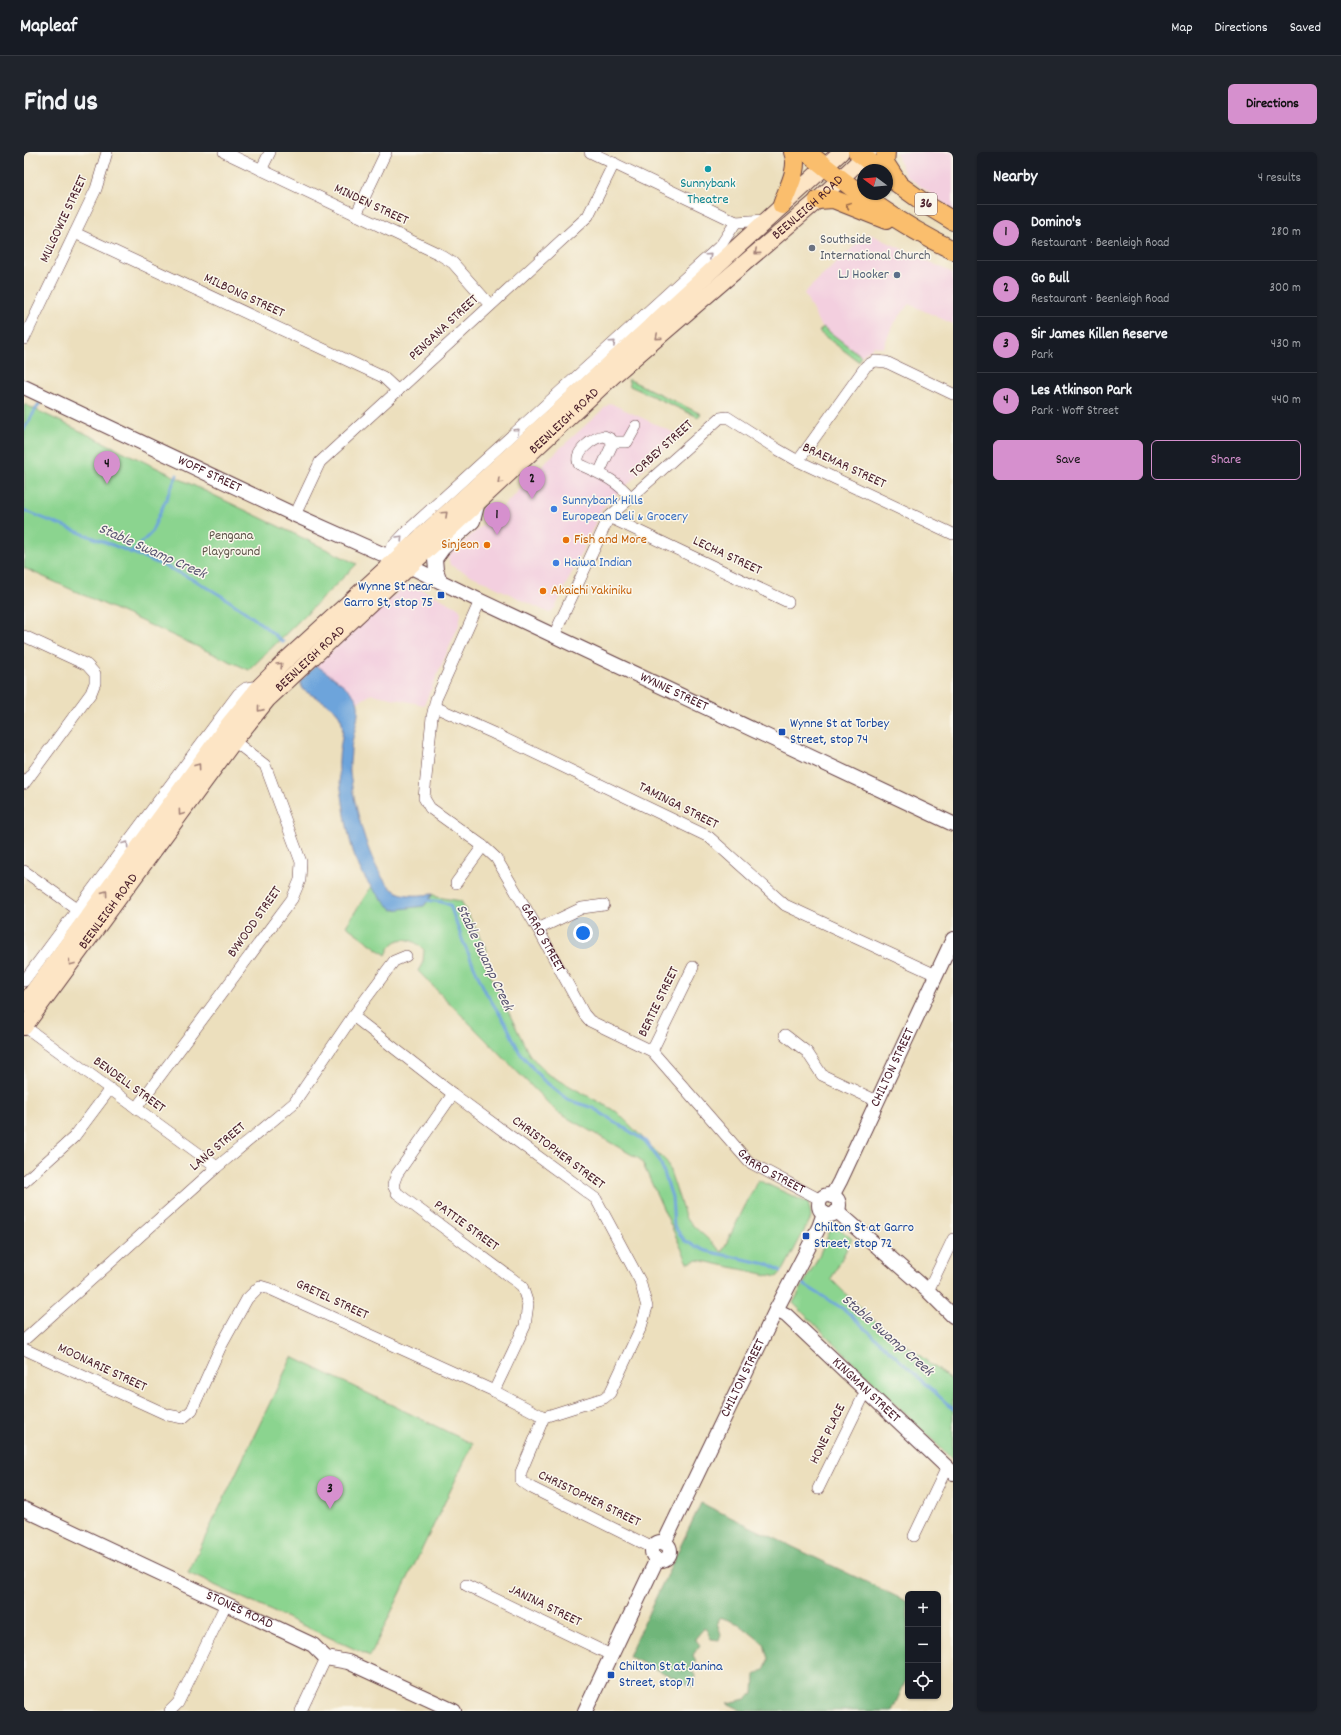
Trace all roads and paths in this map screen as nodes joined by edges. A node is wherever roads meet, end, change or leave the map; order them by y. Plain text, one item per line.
1 (107, 152) edge
2 (224, 152) edge
3 (270, 152) edge
4 (386, 152) edge
5 (590, 152) edge
6 (793, 152) edge
7 (806, 152) edge
8 (841, 152) edge
9 (886, 152) edge
10 (863, 154) edge
11 (614, 163) junction
12 (874, 164) edge
13 (885, 164) edge
14 (825, 167) junction
15 (261, 170) junction
16 (841, 179) junction
17 (893, 180) edge
18 (818, 200) junction
19 (782, 205) junction
20 (356, 215) junction
21 (765, 220) junction
22 (736, 222) junction
23 (953, 222) edge
24 (911, 228) junction
25 (75, 233) junction
26 (953, 250) edge
27 (490, 305) junction
28 (24, 339) edge
29 (24, 387) edge
30 (398, 391) junction
31 (953, 394) edge
32 (727, 417) joint
33 (636, 426) dead end
34 (613, 442) junction
35 (798, 461) junction
36 (599, 473) junction
37 (630, 497) junction
38 (478, 502) junction
39 (295, 515) junction
40 (609, 517) junction
41 (953, 534) edge
42 (394, 563) junction
43 (440, 581) junction
44 (480, 601) junction
45 (788, 602) dead end
46 (554, 635) junction
47 (24, 636) edge
48 (434, 707) junction
49 (234, 741) junction
50 (24, 784) edge
51 (953, 824) edge
52 (483, 846) junction
53 (24, 871) edge
54 (456, 883) dead end
55 (604, 906) dead end
56 (88, 917) junction
57 (538, 929) junction
58 (953, 940) edge
59 (406, 956) dead end
60 (693, 967) dead end
61 (936, 975) junction
62 (24, 981) edge
63 (24, 1004) edge
64 (353, 1016) junction
65 (24, 1027) edge
66 (785, 1035) dead end
67 (652, 1051) junction
68 (110, 1089) junction
69 (453, 1094) junction
70 (877, 1101) junction
71 (136, 1108) junction
72 (217, 1167) junction
73 (24, 1182) edge
74 (829, 1205) junction
75 (953, 1240) edge
76 (928, 1291) junction
77 (776, 1310) junction
78 (953, 1316) edge
79 (24, 1340) edge
80 (24, 1349) edge
81 (494, 1391) junction
82 (866, 1391) junction
83 (168, 1415) joint
84 (544, 1417) junction
85 (950, 1470) edge
86 (818, 1489) dead end
87 (24, 1509) edge
88 (914, 1536) dead end
89 (658, 1550) junction
90 (466, 1585) dead end
91 (226, 1604) junction
92 (611, 1655) junction
93 (326, 1658) junction
94 (446, 1709) edge
95 (170, 1711) edge
96 (301, 1711) edge
97 (585, 1711) edge

1 - 25 street, MULGOWIE STREET
2 - 15 street, MINDEN STREET
3 - 15 street
4 - 20 street
5 - 11 street
6 - 19 main road
7 - 14 main road, 36
8 - 14 main road, BEENLEIGH ROAD
9 - 13 main road
10 - 12 main road
10 - 16 main road, BEENLEIGH ROAD
11 - 22 street
11 - 27 street, PENGANA STREET
14 - 16 main road, 36
14 - 19 main road, BEENLEIGH ROAD
15 - 20 street, MINDEN STREET
16 - 18 main road, BEENLEIGH ROAD
16 - 24 main road, 36
17 - 23 main road, 36
24 -> 18 main road
18 -> 38 main road, BEENLEIGH ROAD
19 - 21 main road, BEENLEIGH ROAD
20 - 27 street, MINDEN STREET
21 - 22 street
42 -> 21 main road, BEENLEIGH ROAD
42 -> 22 street, BEENLEIGH ROAD
24 - 26 main road, 36
25 - 28 street, MULGOWIE STREET
25 - 30 street, MILBONG STREET
27 - 30 street, PENGANA STREET
29 - 39 street, WOFF STREET
30 - 39 street, PENGANA STREET
31 - 35 street
32 - 35 street, BRAEMAR STREET
32 - 37 street, TORBEY STREET
33 - 34 street
34 - 36 street
34 - 36 street
35 - 41 street, BRAEMAR STREET
36 - 37 street
37 - 40 street, TORBEY STREET
38 - 42 main road, BEENLEIGH ROAD
38 - 43 street
39 - 42 street, WOFF STREET
40 - 45 street, LECHA STREET
40 - 46 street, TORBEY STREET
42 - 43 street, WYNNE STREET
42 -> 49 main road, BEENLEIGH ROAD
56 -> 42 main road, BEENLEIGH ROAD
43 - 44 street, WYNNE STREET
44 - 46 street, WYNNE STREET
44 - 48 street, GARRO STREET
46 - 51 street, WYNNE STREET
47 - 50 street
48 - 52 street, GARRO STREET
48 - 61 street, TAMINGA STREET
49 -> 56 main road, BEENLEIGH ROAD
49 - 71 street, BYWOOD STREET
52 - 54 street
52 - 57 street, GARRO STREET
53 - 56 street
55 - 57 street
56 - 62 street, BEENLEIGH ROAD
56 - 63 main road, BEENLEIGH ROAD
56 -> 65 main road, BEENLEIGH ROAD
57 - 67 street, GARRO STREET
58 - 61 street, CHILTON STREET
59 - 64 street, LANG STREET
60 - 67 street, BERTIE STREET
61 - 70 street, CHILTON STREET
64 - 69 street, CHRISTOPHER STREET
64 - 72 street, LANG STREET
65 - 68 street, BENDELL STREET
66 - 70 street
67 - 74 street, GARRO STREET
68 - 71 street, BENDELL STREET
68 - 73 street
69 - 81 street, PATTIE STREET
69 - 84 street, CHRISTOPHER STREET
70 - 74 street, CHILTON STREET
71 - 72 street, BENDELL STREET
72 - 79 street, LANG STREET
74 - 76 street, GARRO STREET
74 - 77 street, CHILTON STREET
75 - 76 street
76 - 78 street, GARRO STREET
77 - 82 street, KINGMAN STREET
77 - 89 street, CHILTON STREET
80 - 83 street, MOONARIE STREET
81 - 83 street, GRETEL STREET
81 - 84 street, GRETEL STREET
82 - 85 street, KINGMAN STREET
82 - 86 street, HONE PLACE
84 - 89 street, CHRISTOPHER STREET
85 - 88 street
87 - 91 street, STONES ROAD
89 - 92 street, CHILTON STREET
90 - 92 street, JANINA STREET
91 - 93 street, STONES ROAD
91 - 95 street
92 - 97 street, CHILTON STREET
93 - 94 street
93 - 96 street

